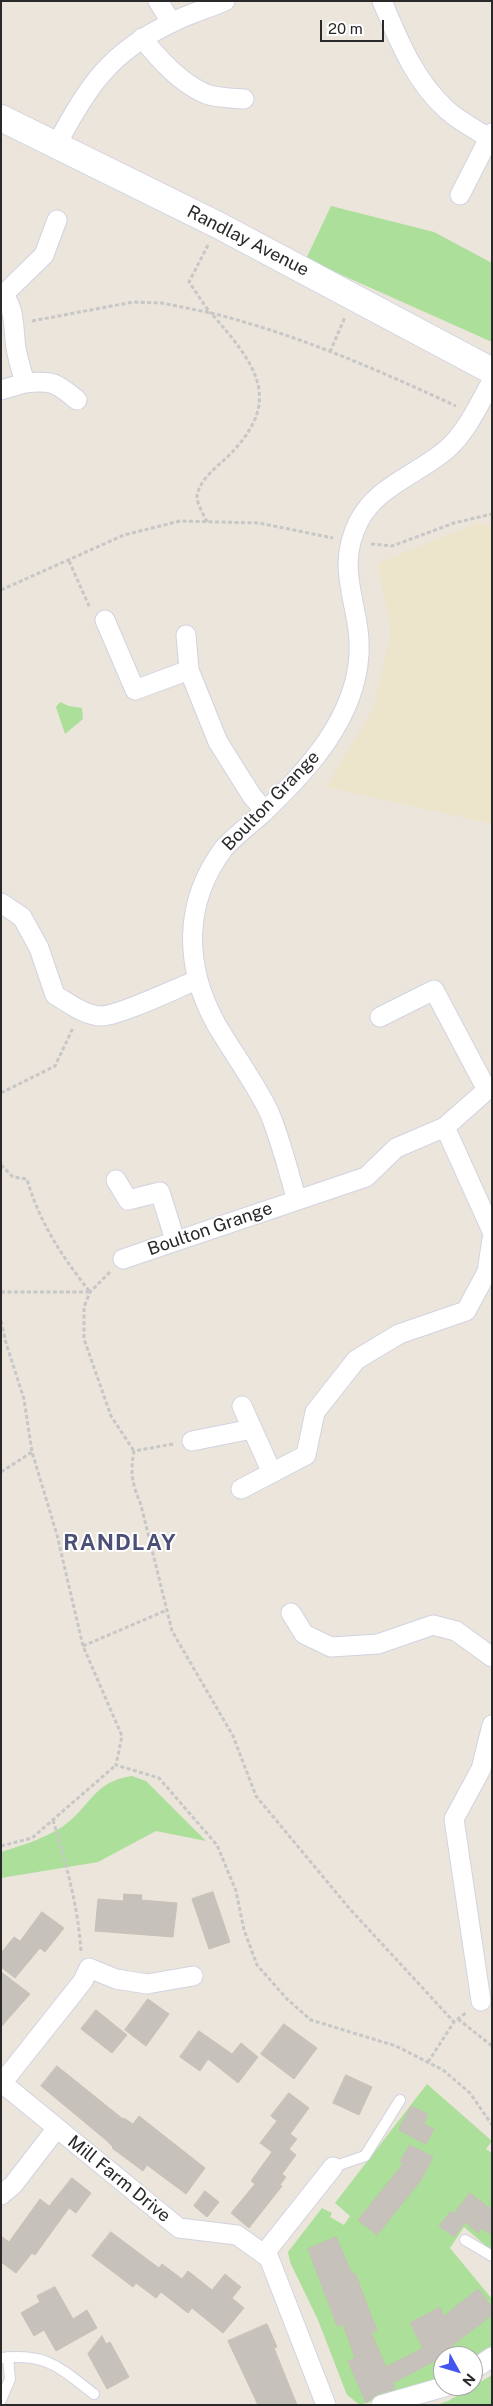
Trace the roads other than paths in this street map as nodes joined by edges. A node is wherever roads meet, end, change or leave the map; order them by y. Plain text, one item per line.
1 (158, 1) edge
2 (225, 1) edge
3 (382, 1) edge
4 (171, 22) junction
5 (142, 38) junction
6 (244, 99) dead end
7 (1, 118) edge
8 (490, 136) edge
9 (57, 144) junction
10 (460, 195) dead end
11 (57, 220) dead end
12 (2, 293) edge
13 (492, 371) edge
14 (492, 381) edge
15 (26, 383) junction
16 (1, 390) edge
17 (77, 400) dead end
18 (105, 620) road end
19 (186, 635) dead end
20 (189, 670) junction
21 (265, 812) junction
22 (1, 903) edge
23 (197, 980) junction
24 (380, 1017) dead end
25 (490, 1091) edge
26 (445, 1127) junction
27 (116, 1180) dead end
28 (297, 1200) junction
29 (492, 1231) edge
30 (492, 1239) edge
31 (176, 1240) junction
32 (123, 1259) road end
33 (242, 1406) dead end
34 (252, 1429) junction
35 (192, 1441) road end
36 (272, 1473) junction
37 (241, 1489) dead end
38 (291, 1613) dead end
39 (492, 1657) edge
40 (492, 1726) edge
41 (193, 1976) dead end
42 (481, 2002) road end
43 (2, 2083) edge
44 (400, 2100) dead end
45 (56, 2128) junction
46 (333, 2168) joint
47 (1, 2195) edge
48 (465, 2240) dead end
49 (264, 2254) junction
50 (492, 2256) edge
51 (5, 2357) edge
52 (433, 2390) edge
53 (94, 2394) dead end
54 (1, 2400) edge
55 (326, 2405) edge
56 (381, 2405) edge

1 - 4 street
2 - 4 street
3 - 8 street
4 - 5 street
5 - 6 street
5 - 9 street
7 - 9 street, Randlay Avenue
8 - 10 street
9 - 13 street, Randlay Avenue
11 - 12 street
12 - 15 street
14 - 21 street, Boulton Grange
15 - 16 street
15 - 17 street
18 - 20 street
19 - 20 street
20 - 21 street
21 - 23 street, Boulton Grange
22 - 23 street
23 - 28 street, Boulton Grange
24 - 25 street, Boulton Grange
25 - 26 street, Boulton Grange
26 - 28 street, Boulton Grange
26 - 29 street
27 - 31 street
28 - 31 street, Boulton Grange
30 - 36 street
31 - 32 street, Boulton Grange
33 - 34 street
34 - 35 street
34 - 36 street
36 - 37 street
38 - 39 street
40 - 42 street
41 - 43 street
43 - 45 street, Mill Farm Drive
44 - 46 lane
45 - 47 street
45 - 49 street, Mill Farm Drive
46 - 49 street
48 - 50 lane
49 - 55 street, Mill Farm Drive
51 - 53 lane
51 - 54 lane
52 - 56 street

